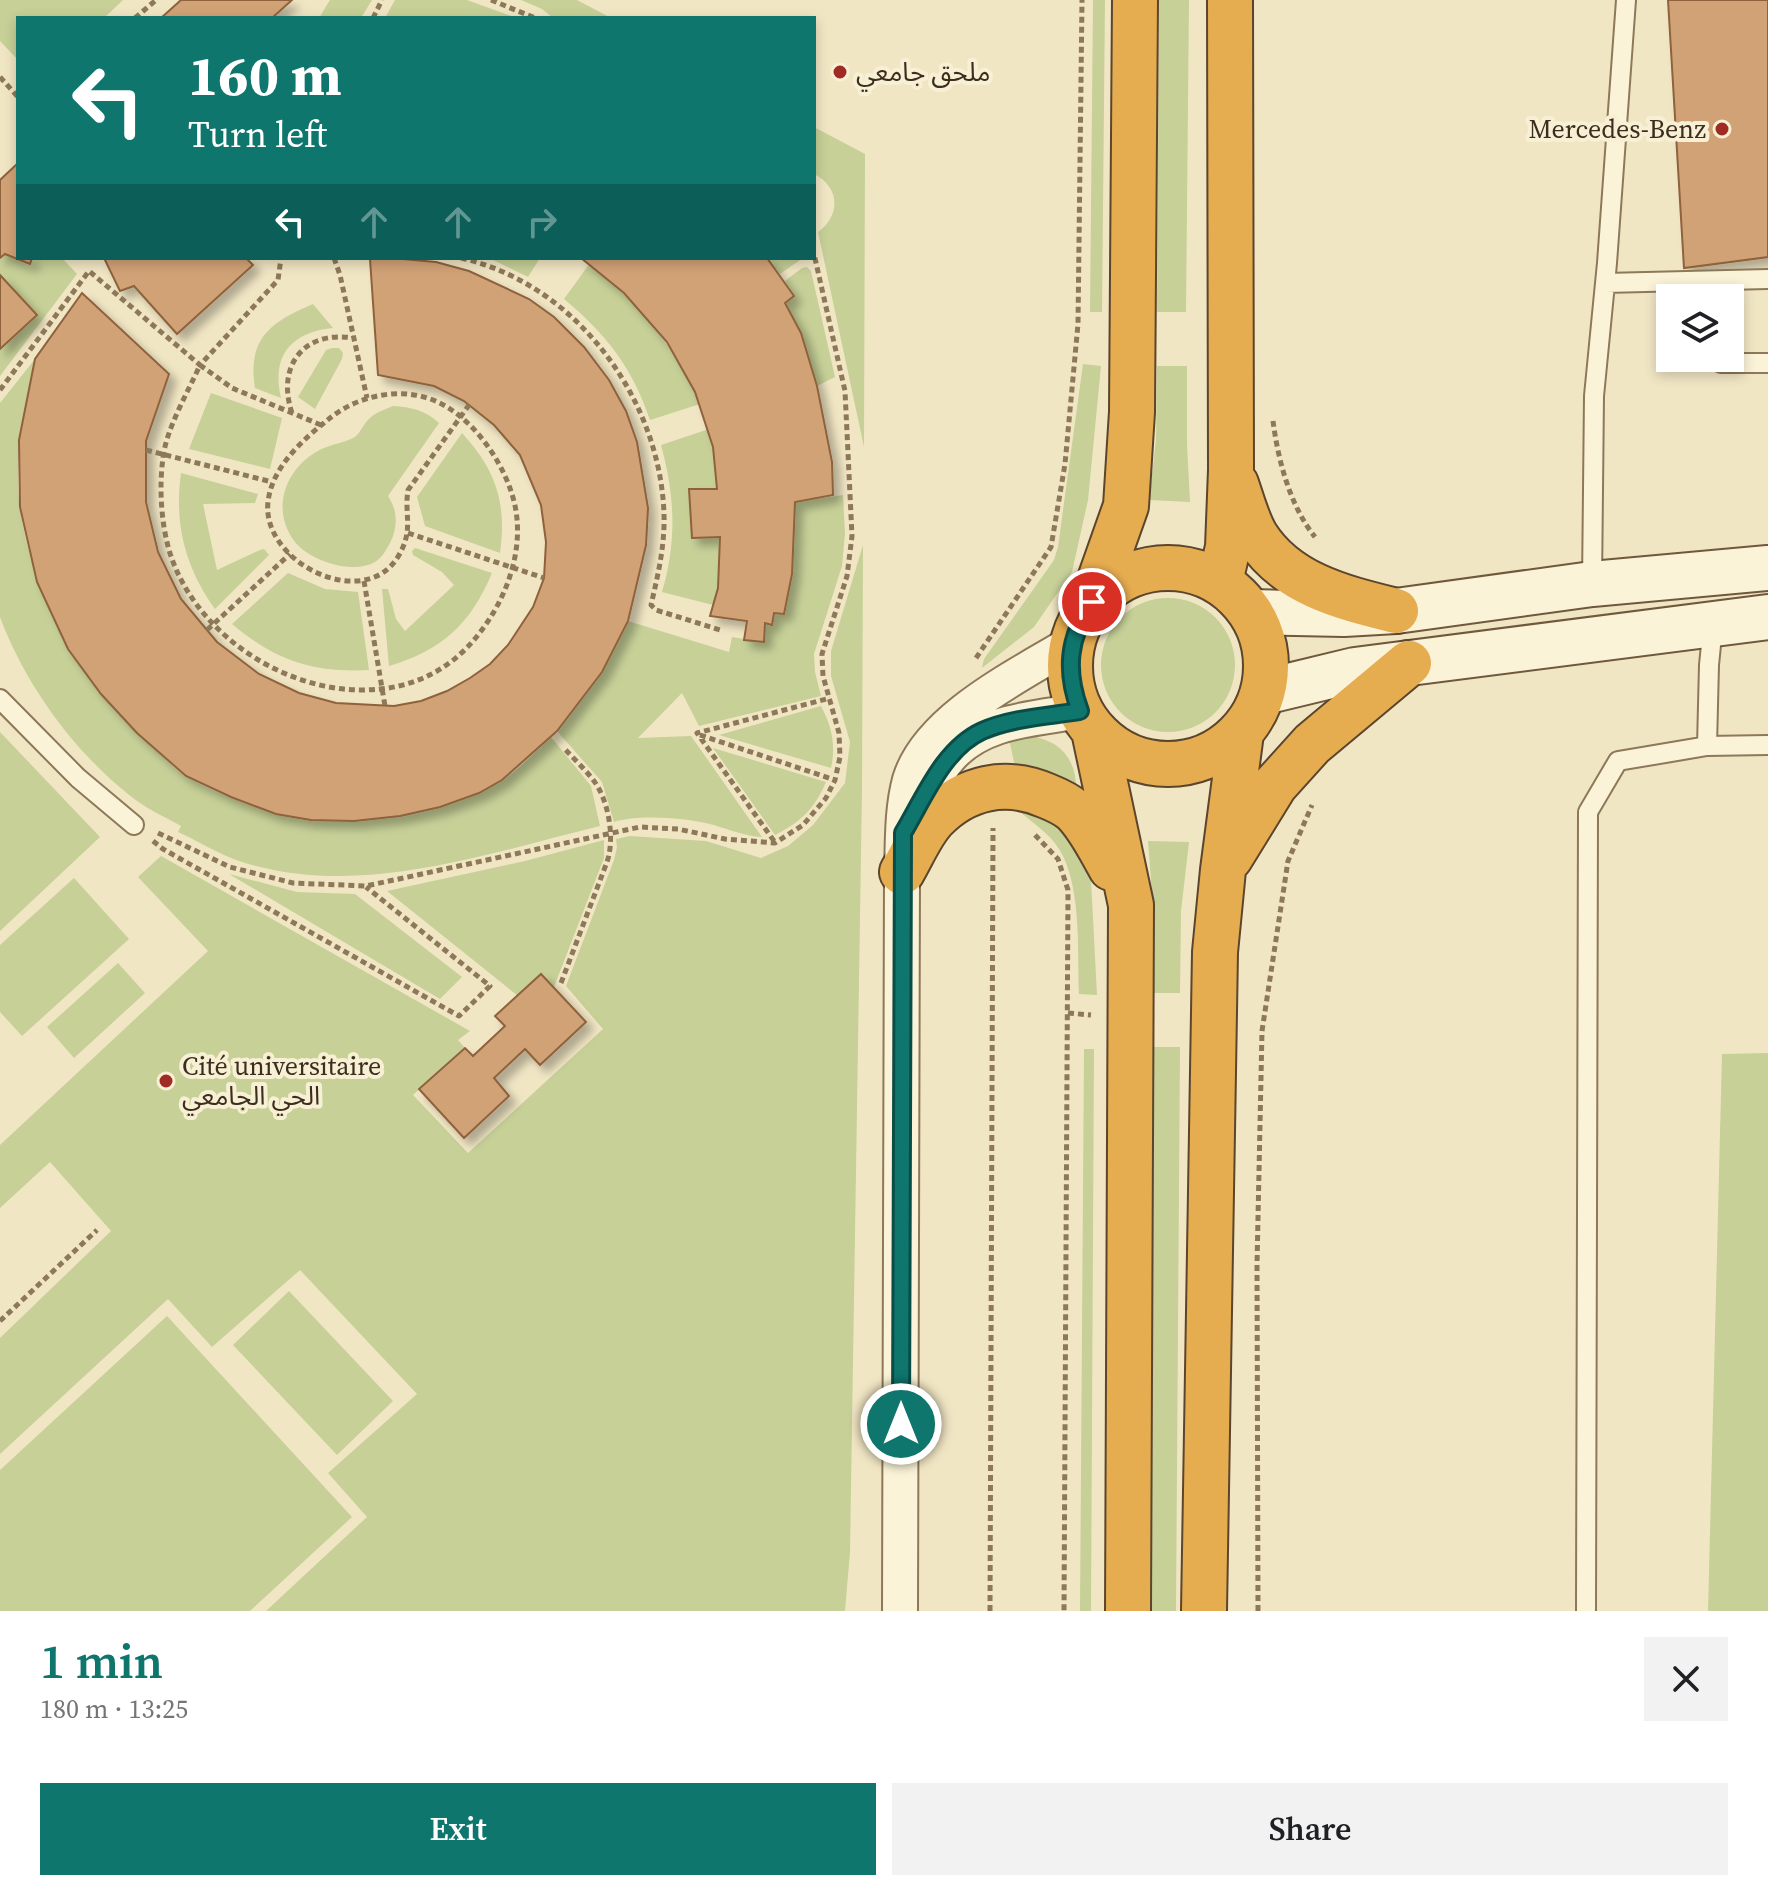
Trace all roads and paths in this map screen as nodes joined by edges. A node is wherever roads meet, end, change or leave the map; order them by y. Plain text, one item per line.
1 (156, 0) edge
2 (491, 0) edge
3 (1082, 0) edge
4 (1135, 0) edge
5 (1230, 0) edge
6 (1626, 0) edge
7 (137, 16) edge
8 (530, 16) edge
9 (0, 77) edge
10 (16, 95) edge
11 (281, 260) edge
12 (334, 260) edge
13 (468, 260) edge
14 (815, 260) edge
15 (1768, 279) edge
16 (1605, 283) junction
17 (1727, 284) edge
18 (1656, 288) edge
19 (353, 338) junction
20 (1744, 363) edge
21 (1768, 363) edge
22 (200, 365) junction
23 (0, 390) edge
24 (367, 398) junction
25 (469, 405) dead end
26 (1271, 406) dead end
27 (293, 414) junction
28 (459, 417) junction
29 (321, 425) junction
30 (146, 450) dead end
31 (163, 455) junction
32 (1231, 470) junction
33 (272, 482) junction
34 (407, 533) junction
35 (1320, 543) dead end
36 (290, 554) junction
37 (512, 568) junction
38 (1768, 568) edge
39 (544, 578) dead end
40 (364, 581) junction
41 (1592, 584) junction
42 (1235, 597) junction
43 (1092, 602) junction
44 (1396, 611) junction
45 (1768, 617) edge
46 (214, 623) junction
47 (1713, 625) junction
48 (207, 630) dead end
49 (720, 630) dead end
50 (1072, 643) junction
51 (1409, 663) junction
52 (382, 689) junction
53 (1264, 692) junction
54 (830, 698) junction
55 (0, 699) edge
56 (980, 701) junction
57 (385, 706) dead end
58 (1087, 721) junction
59 (697, 733) junction
60 (1241, 733) junction
61 (1768, 745) edge
62 (1707, 746) junction
63 (563, 747) dead end
64 (835, 780) junction
65 (990, 787) junction
66 (1314, 802) dead end
67 (134, 825) junction
68 (1026, 828) dead end
69 (611, 833) junction
70 (775, 843) junction
71 (902, 853) junction
72 (1223, 870) junction
73 (366, 886) junction
74 (1131, 905) junction
75 (561, 983) dead end
76 (97, 1230) dead end
77 (0, 1321) edge
78 (900, 1611) edge
79 (990, 1611) edge
80 (1064, 1611) edge
81 (1128, 1611) edge
82 (1204, 1611) edge
83 (1258, 1611) edge
84 (1586, 1611) edge

1 - 7 path
2 - 8 path
3 - 56 path
4 - 43 highway
5 - 32 highway
6 - 16 lane
9 - 10 path
11 - 22 path
12 - 19 path
13 - 49 path
14 - 54 path
15 - 17 lane
16 - 18 lane
16 - 41 lane
19 - 24 path
19 - 27 path
20 - 21 lane
22 - 23 path
22 - 27 path
22 - 31 path
24 - 28 path
24 - 29 path
25 - 28 path
26 - 35 path
27 - 29 path
28 - 34 path
28 - 37 path
29 - 33 path
30 - 31 path
31 - 33 path
31 - 46 path
32 - 42 highway
32 - 44 highway
33 - 36 path
34 - 37 path
34 - 40 path
36 - 40 path
36 - 46 path
37 - 39 path
37 - 52 path
38 - 41 street
40 - 52 path
41 - 44 street
42 - 43 highway
42 - 44 street
42 - 53 highway
43 - 50 highway
45 - 47 street
46 - 48 path
46 - 52 path
47 - 51 street
47 - 62 lane
50 - 56 street
50 - 58 highway
51 - 53 street
51 - 72 highway
52 - 57 path
53 - 60 highway
54 - 59 path
54 - 64 path
55 - 67 lane
56 - 71 street
58 - 60 highway
58 - 71 street
58 - 74 highway
59 - 64 path
59 - 70 path
60 - 72 highway
61 - 62 lane
62 - 84 lane
63 - 69 path
64 - 70 path
65 - 71 highway
65 - 74 highway
65 - 79 path
66 - 83 path
67 - 73 path
67 - 73 path
68 - 80 path
69 - 70 path
69 - 73 path
69 - 75 path
71 - 78 street
72 - 82 highway
74 - 81 highway
76 - 77 path

